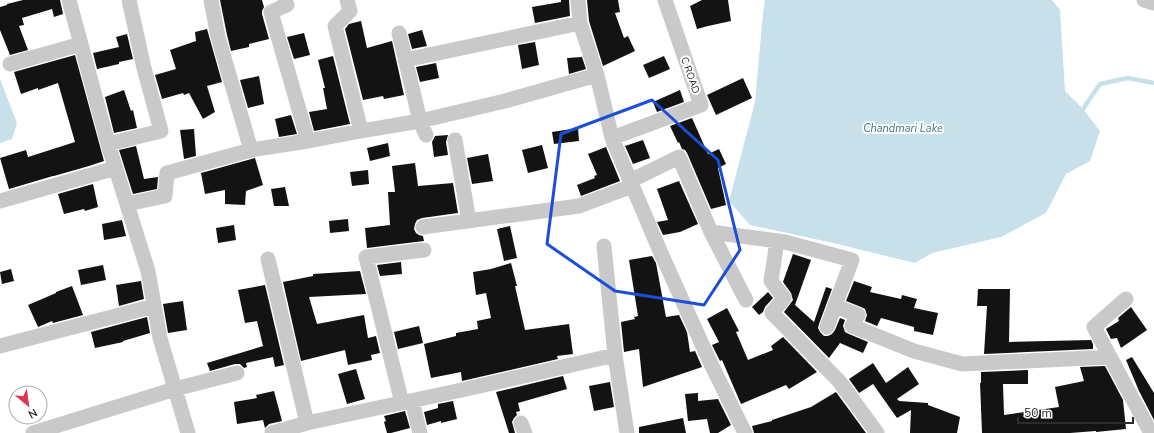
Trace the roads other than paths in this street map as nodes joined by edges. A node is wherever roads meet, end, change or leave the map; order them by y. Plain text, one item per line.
1 (68, 0) edge
2 (129, 0) edge
3 (211, 0) edge
4 (285, 0) edge
5 (347, 0) edge
6 (578, 0) edge
7 (665, 0) edge
8 (1144, 0) edge
9 (1154, 3) edge
10 (580, 23) junction
11 (399, 33) dead end
12 (81, 44) junction
13 (405, 60) junction
14 (10, 64) dead end
15 (597, 75) junction
16 (420, 120) junction
17 (361, 130) junction
18 (426, 135) dead end
19 (612, 138) junction
20 (455, 140) dead end
21 (308, 141) junction
22 (108, 144) junction
23 (251, 150) junction
24 (116, 168) junction
25 (631, 183) junction
26 (0, 201) edge
27 (127, 204) junction
28 (469, 221) junction
29 (423, 227) dead end
30 (712, 232) junction
31 (777, 241) junction
32 (604, 246) dead end
33 (424, 250) dead end
34 (268, 259) dead end
35 (1126, 299) dead end
36 (746, 300) dead end
37 (154, 306) junction
38 (835, 306) junction
39 (827, 327) dead end
40 (0, 346) edge
41 (615, 355) junction
42 (1110, 357) junction
43 (237, 373) dead end
44 (176, 389) junction
45 (407, 402) junction
46 (307, 424) junction
47 (33, 433) edge
48 (188, 433) edge
49 (272, 433) edge
50 (420, 433) edge
51 (627, 433) edge
52 (745, 433) edge
53 (877, 433) edge
54 (1151, 433) edge

1 - 12 street
2 - 22 street
3 - 23 street
4 - 21 street
5 - 17 street
6 - 10 street
7 - 19 street, C ROAD
8 - 9 street
10 - 13 street
10 - 15 street
11 - 13 street
12 - 14 street
12 - 22 street
13 - 16 street
15 - 16 street
15 - 19 street
16 - 17 street
16 - 18 street
17 - 21 street
19 - 25 street
20 - 28 street
21 - 23 street
22 - 24 street
23 - 27 street
24 - 26 street
24 - 27 street
25 - 28 street
25 - 30 street
25 - 52 street
27 - 37 street
28 - 29 street
30 - 31 street
30 - 36 street
31 - 38 street
31 - 53 street
32 - 41 street
33 - 45 street
34 - 46 street
35 - 42 street
37 - 40 street
37 - 44 street
38 - 39 street
38 - 42 street
41 - 45 street
41 - 51 street
42 - 54 street
43 - 44 street
44 - 47 street
44 - 48 street
45 - 46 street
45 - 50 street
46 - 49 street

